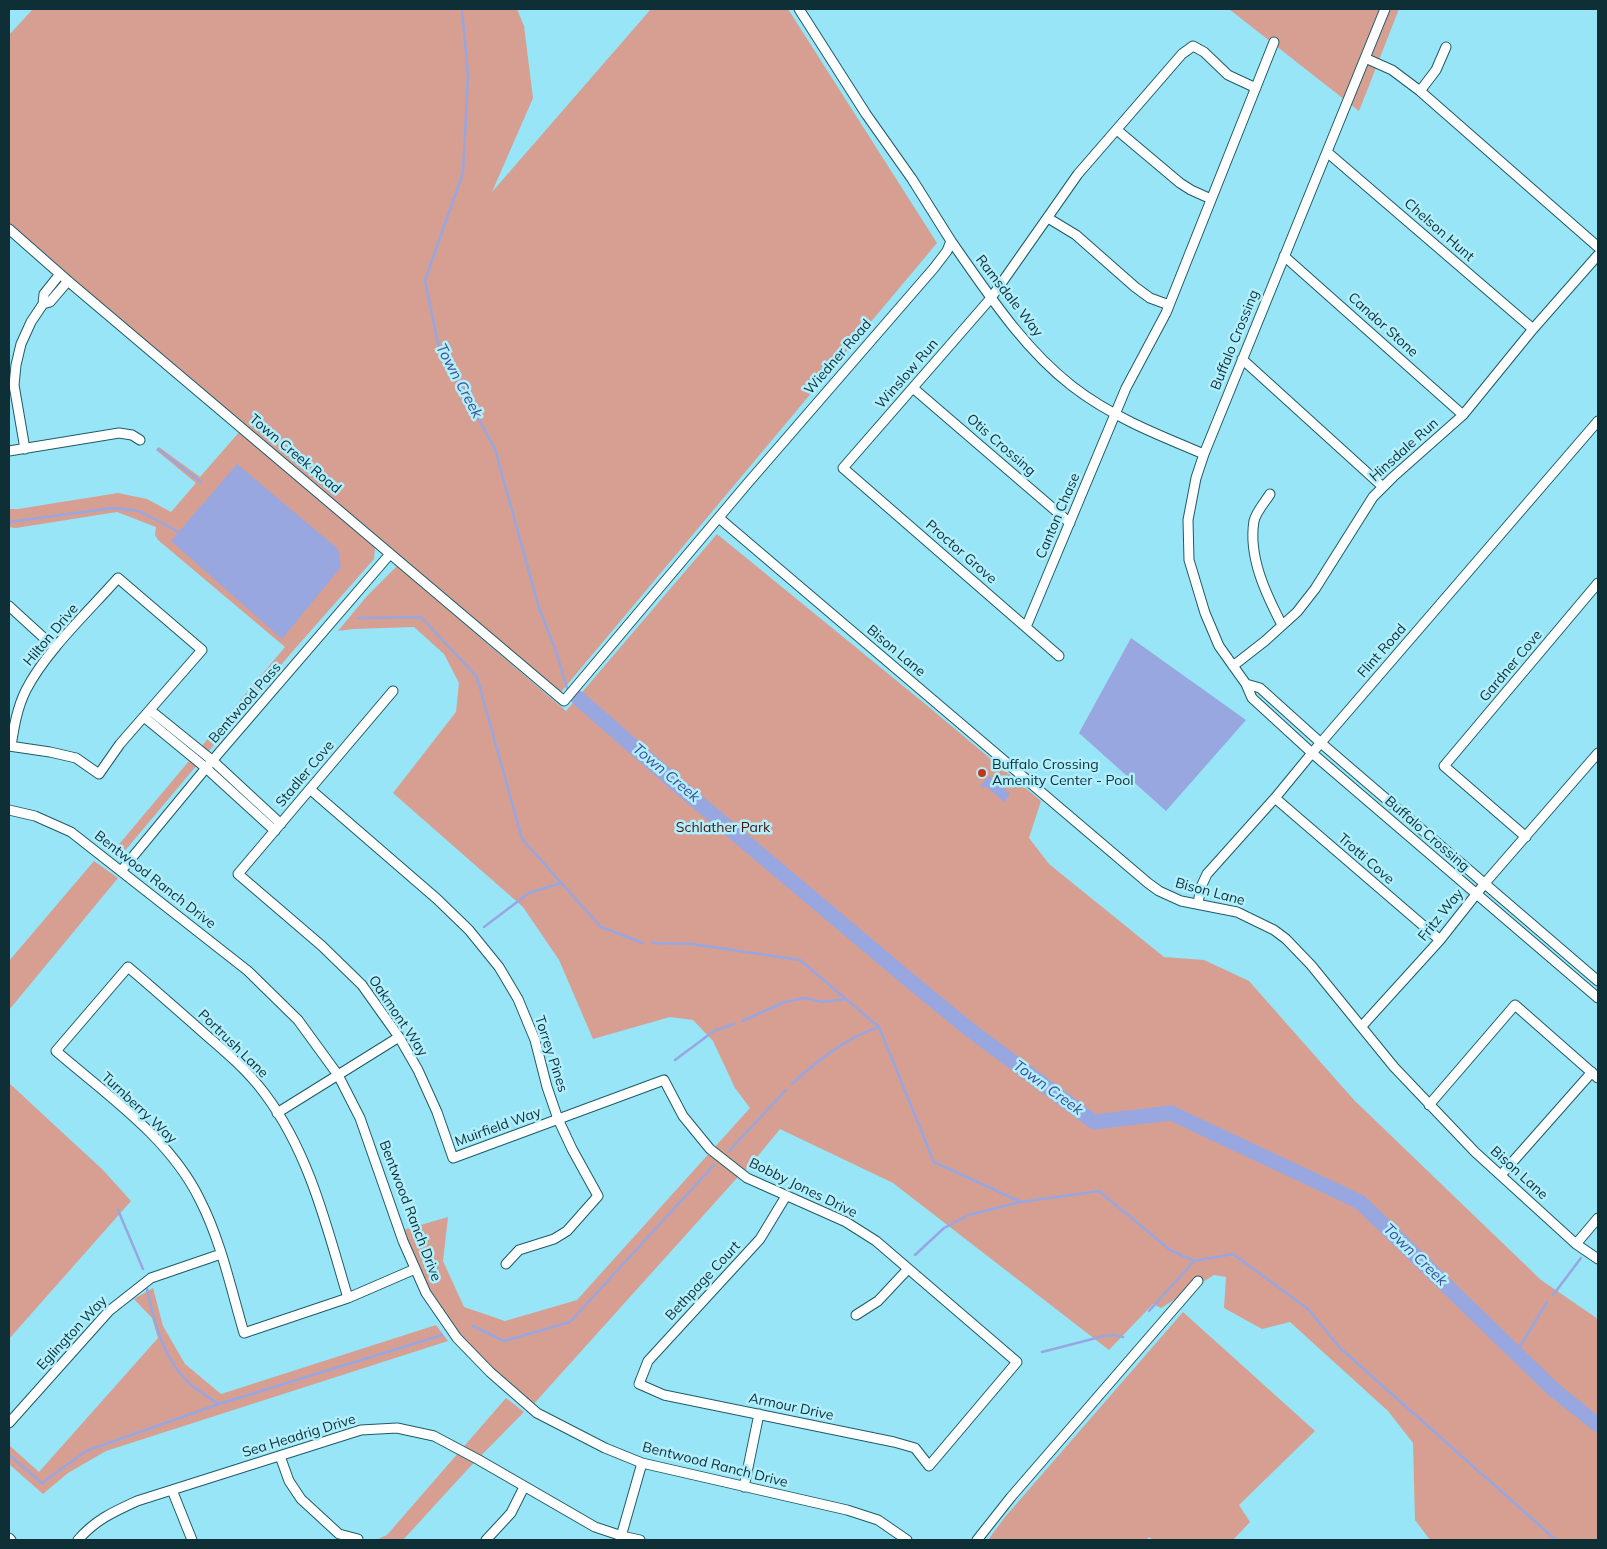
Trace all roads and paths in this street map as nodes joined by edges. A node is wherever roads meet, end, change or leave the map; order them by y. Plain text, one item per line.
1 (799, 9) edge
2 (1385, 9) edge
3 (1274, 42) dead end
4 (1446, 46) dead end
5 (1365, 58) junction
6 (1256, 88) junction
7 (1420, 91) junction
8 (1117, 130) junction
9 (1327, 152) junction
10 (1211, 199) junction
11 (1048, 218) junction
12 (9, 229) edge
13 (951, 241) junction
14 (1598, 247) edge
15 (1598, 255) edge
16 (1284, 256) junction
17 (60, 274) junction
18 (68, 281) junction
19 (991, 298) junction
20 (43, 304) junction
21 (1169, 305) junction
22 (1533, 329) junction
23 (1242, 359) junction
24 (913, 388) junction
25 (1115, 414) junction
26 (1463, 415) junction
27 (1598, 421) edge
28 (140, 440) dead end
29 (25, 449) junction
30 (9, 451) edge
31 (1204, 454) junction
32 (844, 468) joint
33 (1383, 487) junction
34 (1270, 494) dead end
35 (719, 518) junction
36 (1070, 523) junction
37 (390, 554) junction
38 (1598, 583) edge
39 (9, 606) edge
40 (1282, 625) junction
41 (1026, 627) junction
42 (55, 648) junction
43 (1060, 656) dead end
44 (1233, 666) junction
45 (1246, 684) junction
46 (393, 691) dead end
47 (564, 701) joint
48 (147, 714) junction
49 (1321, 743) junction
50 (10, 746) edge
51 (1598, 752) edge
52 (1312, 753) junction
53 (210, 764) junction
54 (311, 790) junction
55 (1276, 798) junction
56 (9, 810) edge
57 (278, 827) junction
58 (1526, 837) junction
59 (121, 871) junction
60 (238, 874) joint
61 (1485, 884) junction
62 (1476, 894) junction
63 (1198, 903) junction
64 (1440, 940) junction
65 (128, 967) joint
66 (1598, 981) edge
67 (1598, 998) edge
68 (1362, 1026) junction
69 (399, 1037) junction
70 (338, 1075) junction
71 (1595, 1075) edge
72 (664, 1080) joint
73 (1429, 1105) junction
74 (277, 1113) junction
75 (558, 1119) junction
76 (453, 1158) joint
77 (1501, 1175) junction
78 (786, 1196) junction
79 (1598, 1218) edge
80 (1576, 1244) junction
81 (221, 1254) junction
82 (1598, 1259) edge
83 (506, 1264) dead end
84 (416, 1269) junction
85 (908, 1269) junction
86 (1198, 1281) dead end
87 (348, 1298) junction
88 (856, 1315) dead end
89 (639, 1384) joint
90 (759, 1414) junction
91 (9, 1423) edge
92 (280, 1456) junction
93 (642, 1463) junction
94 (929, 1466) joint
95 (524, 1487) junction
96 (744, 1487) junction
97 (172, 1490) junction
98 (621, 1538) edge
99 (358, 1539) dead end
100 (78, 1540) edge
101 (192, 1540) edge
102 (486, 1540) edge
103 (640, 1540) edge
104 (908, 1540) edge
105 (977, 1540) edge

1 - 13 street
2 - 5 street, Buffalo Crossing
3 - 6 street, Canton Chase
4 - 7 street
5 - 7 street
5 - 9 street, Buffalo Crossing
6 - 8 street, Winslow Run
6 - 10 street, Canton Chase
7 - 14 street
8 - 10 street
8 - 11 street, Winslow Run
9 - 16 street, Buffalo Crossing
9 - 22 street, Chelson Hunt
10 - 21 street, Canton Chase
11 - 19 street, Winslow Run
11 - 21 street
12 - 17 street, Town Creek Road
13 - 19 street, Ramsdale Way
13 - 35 street, Wiedner Road
15 - 22 street, Hinsdale Run
16 - 23 street, Buffalo Crossing
16 - 26 street, Candor Stone
17 - 18 street, Town Creek Road
17 - 20 street
18 - 20 street
18 - 37 street, Town Creek Road
19 - 24 street, Winslow Run
19 - 25 street, Ramsdale Way
20 - 29 street
21 - 25 street, Canton Chase
22 - 26 street, Hinsdale Run
23 - 31 street, Buffalo Crossing
23 - 33 street
24 - 32 street, Winslow Run
24 - 36 street, Otis Crossing
25 - 31 street, Ramsdale Way
25 - 36 street, Canton Chase
26 - 33 street, Hinsdale Run
27 - 49 street, Flint Road
28 - 29 street
29 - 30 street
31 - 44 street, Buffalo Crossing
32 - 41 street, Proctor Grove
33 - 40 street, Hinsdale Run
34 - 40 street
35 - 47 street, Wiedner Road
35 - 63 street, Bison Lane
36 - 41 street, Canton Chase
37 - 47 street, Town Creek Road
37 - 53 street, Bentwood Pass
38 - 58 street, Gardner Cove
39 - 42 street
40 - 44 street, Hinsdale Run
41 - 43 street, Proctor Grove
42 - 48 street, Hilton Drive
42 - 50 street, Hilton Drive
44 - 45 street, Buffalo Crossing
45 - 49 street, Buffalo Crossing
45 - 52 street, Buffalo Crossing
46 - 54 street, Stadler Cove
48 - 50 street
48 - 53 street
49 - 52 street, Flint Road
49 - 61 street, Buffalo Crossing
51 - 58 street, Fritz Way
52 - 55 street, Flint Road
52 - 62 street, Buffalo Crossing
53 - 57 street
53 - 59 street, Bentwood Pass
54 - 57 street, Stadler Cove
54 - 75 street, Torrey Pines
55 - 63 street, Flint Road
55 - 64 street, Trotti Cove
56 - 59 street, Bentwood Ranch Drive
57 - 60 street, Stadler Cove
58 - 61 street, Fritz Way
59 - 70 street, Bentwood Ranch Drive
60 - 69 street, Oakmont Way
61 - 62 street, Fritz Way
61 - 66 street, Buffalo Crossing
62 - 64 street, Fritz Way
62 - 67 street, Buffalo Crossing
63 - 68 street, Bison Lane
64 - 68 street, Fritz Way
65 - 74 street, Portrush Lane
65 - 81 street, Turnberry Way
68 - 73 street, Bison Lane
69 - 70 street
69 - 76 street, Oakmont Way
70 - 74 street
70 - 84 street, Bentwood Ranch Drive
71 - 73 street
71 - 77 street
72 - 75 street, Muirfield Way
72 - 78 street, Bobby Jones Drive
73 - 77 street, Bison Lane
74 - 87 street, Portrush Lane
75 - 76 street, Muirfield Way
75 - 83 street, Torrey Pines
77 - 80 street, Bison Lane
78 - 85 street, Bobby Jones Drive
78 - 89 street, Bethpage Court
79 - 80 street
80 - 82 street, Bison Lane
81 - 87 street, Turnberry Way
81 - 91 street, Eglington Way
84 - 87 street
84 - 93 street, Bentwood Ranch Drive
85 - 88 street
85 - 94 street, Bobby Jones Drive
86 - 105 street
89 - 90 street, Armour Drive
90 - 94 street, Armour Drive
90 - 96 street
92 - 95 street, Sea Headrig Drive
92 - 97 street, Sea Headrig Drive
92 - 99 street
93 - 96 street, Bentwood Ranch Drive
93 - 98 street
95 - 98 street, Sea Headrig Drive
95 - 102 street
96 - 104 street, Bentwood Ranch Drive
97 - 100 street, Sea Headrig Drive
97 - 101 street
98 - 103 street, Sea Headrig Drive

